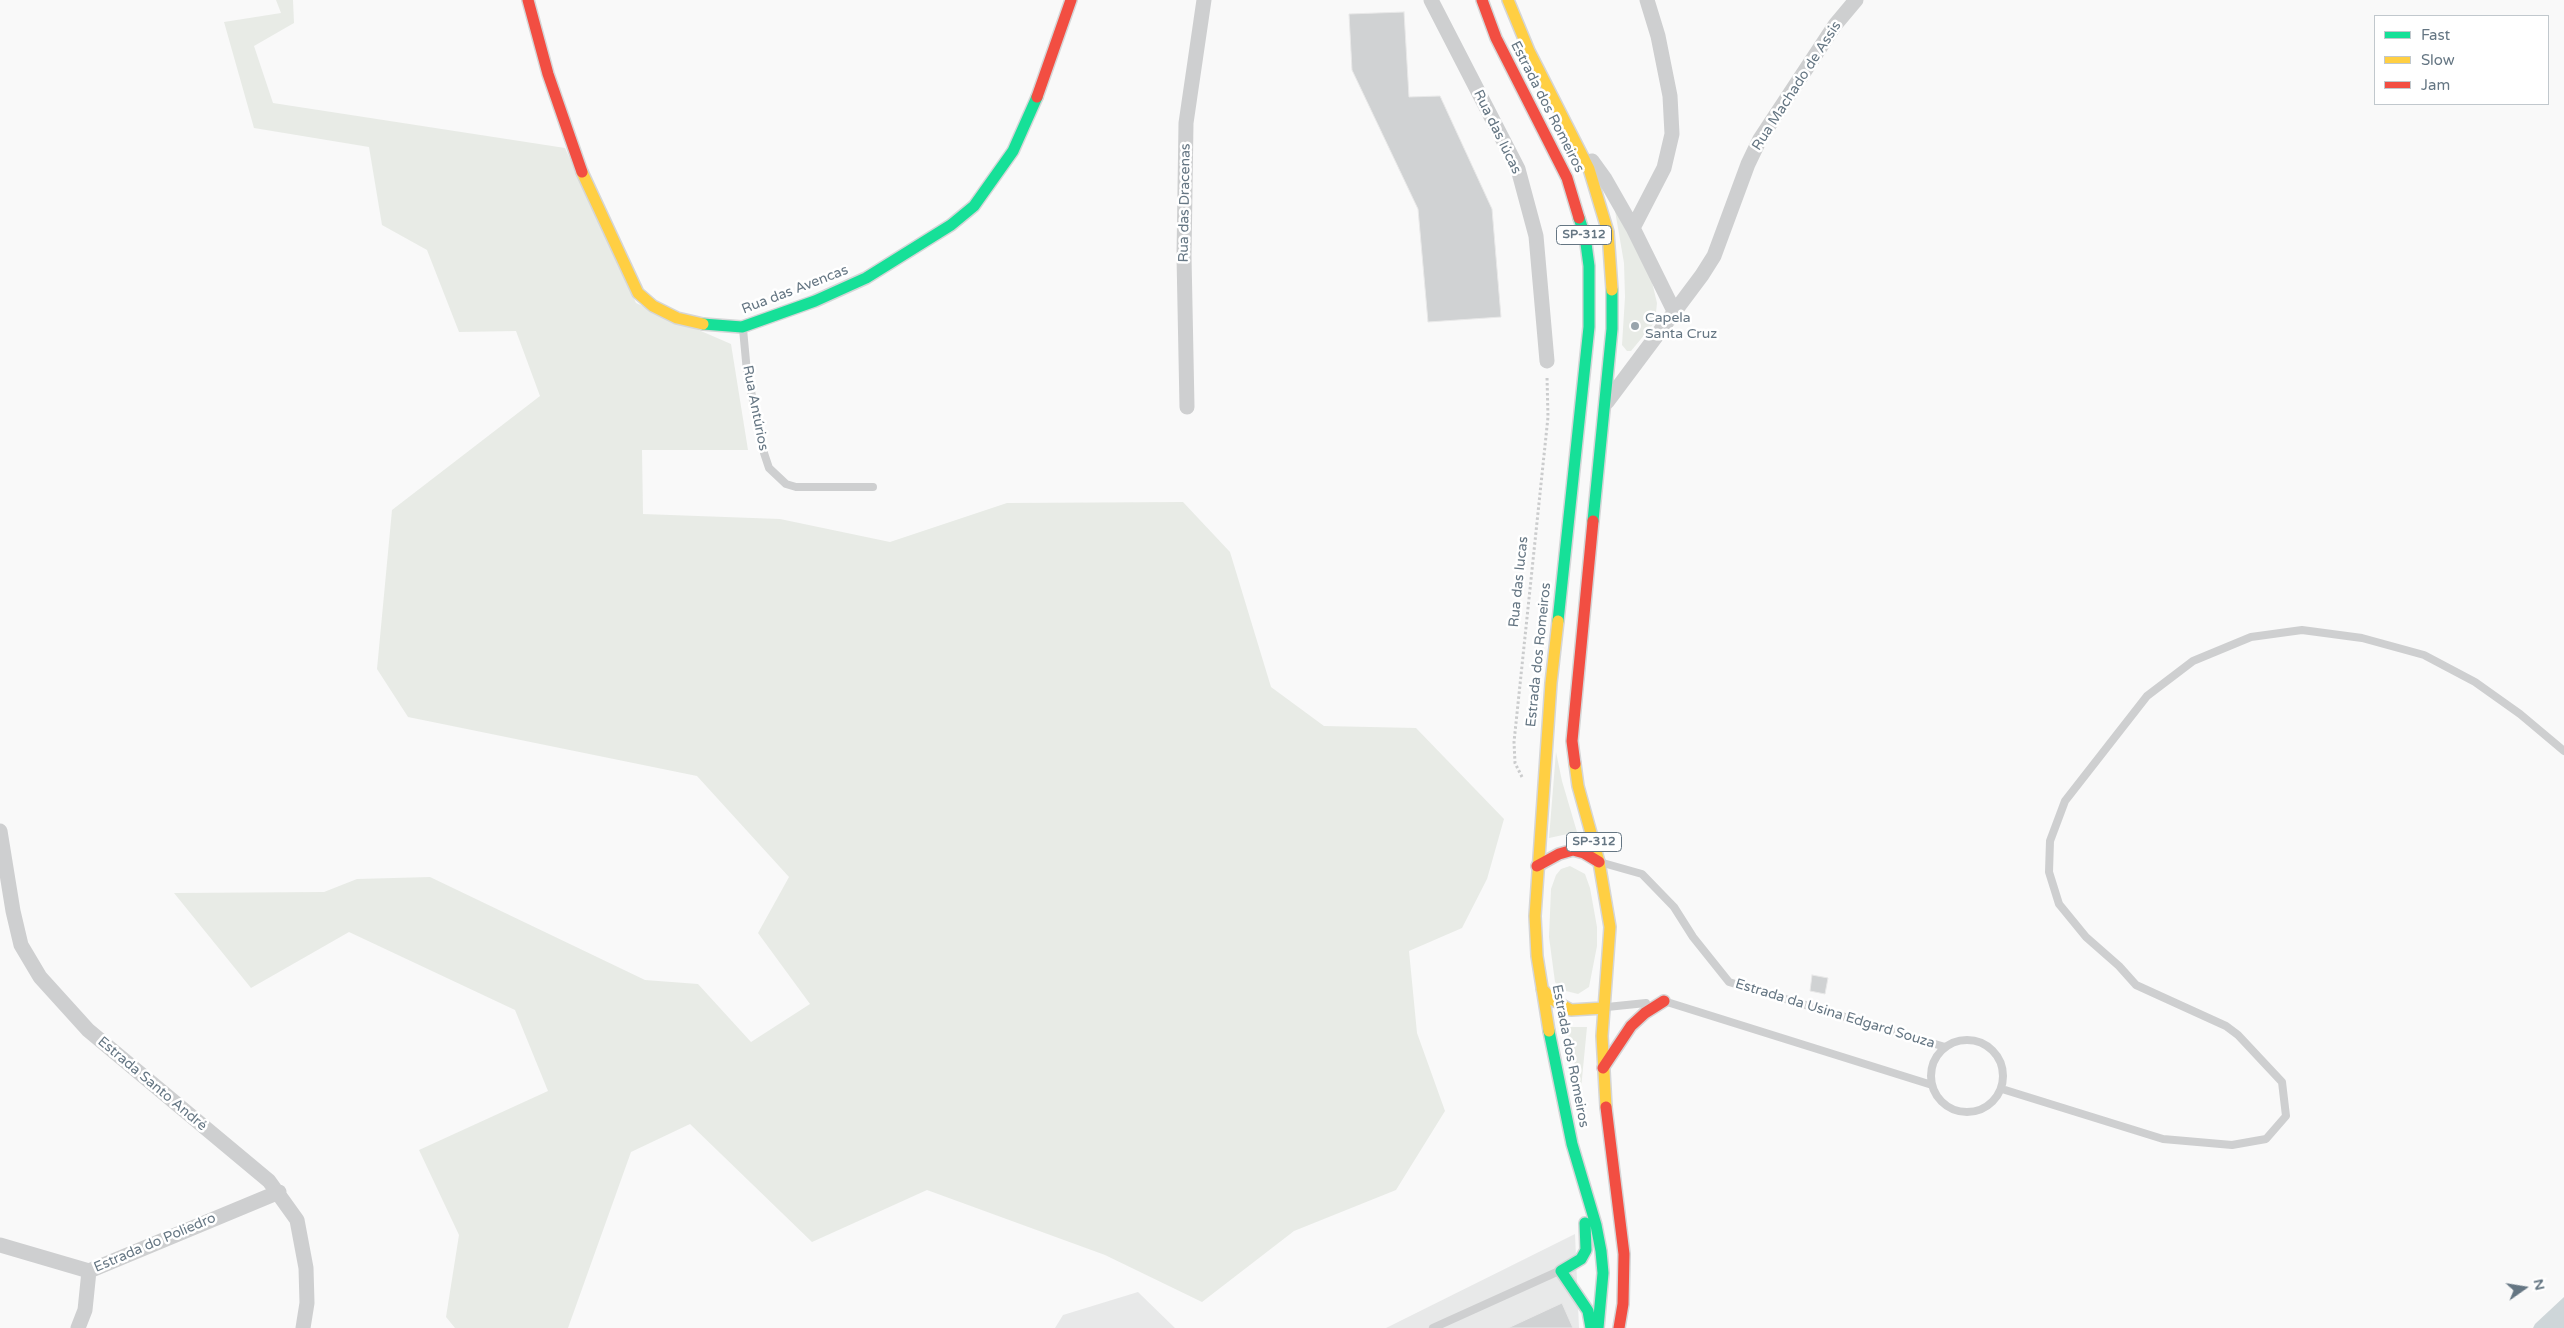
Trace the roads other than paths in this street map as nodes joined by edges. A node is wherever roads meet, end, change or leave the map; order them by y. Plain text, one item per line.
1 (528, 0) edge
2 (1071, 0) edge
3 (1204, 0) edge
4 (1431, 0) edge
5 (1482, 0) edge
6 (1508, 0) edge
7 (1646, 0) edge
8 (1856, 0) edge
9 (1576, 140) junction
10 (1633, 228) junction
11 (1674, 311) junction
12 (742, 327) junction
13 (1547, 361) road end
14 (1605, 404) junction
15 (1187, 407) dead end
16 (873, 487) dead end
17 (2564, 751) edge
18 (0, 831) edge
19 (1599, 862) junction
20 (1537, 866) junction
21 (1542, 989) junction
22 (1664, 1001) junction
23 (1603, 1008) junction
24 (1945, 1047) junction
25 (1603, 1068) junction
26 (1932, 1084) junction
27 (2002, 1089) junction
28 (1572, 1144) junction
29 (279, 1192) junction
30 (0, 1245) edge
31 (1561, 1270) junction
32 (89, 1271) junction
33 (78, 1328) edge
34 (303, 1328) edge
35 (1433, 1328) edge
36 (1591, 1328) edge
37 (1598, 1328) edge
38 (1619, 1328) edge

1 - 12 main road, Rua das Avencas
2 - 12 main road, Rua das Avencas
3 - 15 street, Rua das Dracenas
4 - 13 street, Rua das Iúcas
5 - 20 main road, Estrada dos Romeiros / SP-312
6 - 9 main road, Estrada dos Romeiros / SP-312
7 - 10 street
8 - 11 street, Rua Machado de Assis
9 - 10 street
9 - 14 main road, Estrada dos Romeiros / SP-312
10 - 11 street
11 - 14 street, Rua Machado de Assis
12 - 16 lane, Rua Antúrios
14 - 19 main road, Estrada dos Romeiros / SP-312
17 - 27 lane
18 - 29 street, Estrada Santo André
19 - 20 main road
19 - 23 main road, Estrada dos Romeiros / SP-312
19 - 24 lane, Estrada da Usina Edgard Souza
20 - 21 main road, Estrada dos Romeiros / SP-312
21 - 23 main road
21 - 28 main road, Estrada dos Romeiros / SP-312
22 - 23 lane
22 - 25 main road
22 - 26 lane
23 - 25 main road, Estrada dos Romeiros / SP-312
24 - 26 lane
24 - 27 lane
25 - 38 main road, Estrada dos Romeiros / SP-312
26 - 27 lane
28 - 31 main road
28 - 37 main road, Estrada dos Romeiros / SP-312
29 - 32 street, Estrada do Poliedro
29 - 34 street, Estrada Santo André
30 - 32 street, Estrada do Poliedro
31 - 35 lane
31 - 36 main road
32 - 33 street

